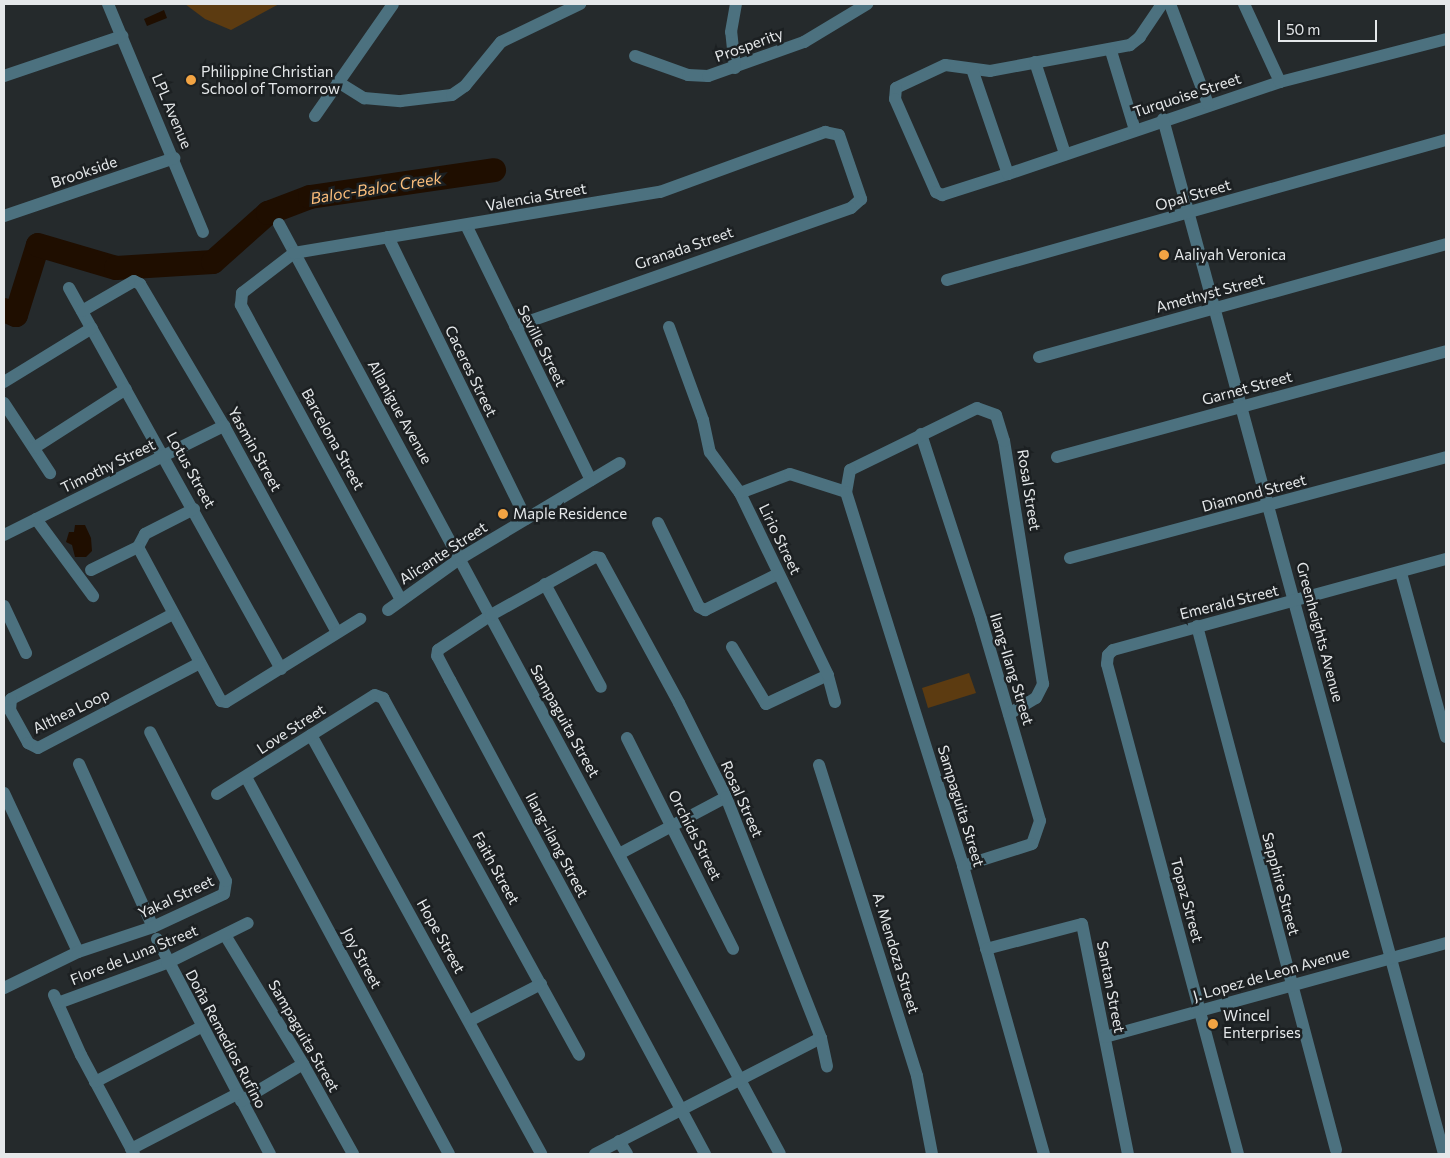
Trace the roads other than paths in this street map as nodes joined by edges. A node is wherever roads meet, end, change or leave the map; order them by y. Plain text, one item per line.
1 (108, 4) edge
2 (393, 4) edge
3 (580, 4) edge
4 (736, 4) edge
5 (866, 4) edge
6 (1162, 4) edge
7 (1170, 4) edge
8 (1249, 5) edge
9 (122, 36) junction
10 (1446, 39) edge
11 (1111, 51) junction
12 (635, 56) dead end
13 (1035, 62) junction
14 (735, 68) junction
15 (972, 69) junction
16 (4, 76) edge
17 (338, 82) junction
18 (1280, 82) junction
19 (1208, 104) junction
20 (315, 116) dead end
21 (1163, 119) junction
22 (1134, 130) junction
23 (839, 135) joint
24 (1446, 140) edge
25 (1065, 154) junction
26 (174, 158) junction
27 (1008, 174) junction
28 (1188, 213) junction
29 (4, 216) edge
30 (279, 224) dead end
31 (466, 225) junction
32 (203, 232) dead end
33 (388, 237) junction
34 (1446, 244) edge
35 (294, 252) junction
36 (947, 280) dead end
37 (69, 288) dead end
38 (242, 293) joint
39 (1214, 309) junction
40 (82, 311) junction
41 (515, 326) junction
42 (669, 327) dead end
43 (92, 328) junction
44 (1446, 351) edge
45 (1039, 357) dead end
46 (4, 382) edge
47 (126, 389) junction
48 (4, 403) edge
49 (1240, 407) junction
50 (224, 426) junction
51 (921, 434) junction
52 (34, 448) junction
53 (165, 457) junction
54 (1057, 457) dead end
55 (1446, 457) edge
56 (620, 463) dead end
57 (850, 470) joint
58 (50, 473) dead end
59 (591, 480) junction
60 (846, 492) junction
61 (740, 493) junction
62 (1268, 506) junction
63 (194, 509) junction
64 (36, 519) junction
65 (526, 519) junction
66 (658, 523) dead end
67 (4, 535) edge
68 (138, 547) junction
69 (461, 558) junction
70 (600, 558) joint
71 (1070, 558) dead end
72 (1446, 559) edge
73 (92, 570) dead end
74 (1401, 573) junction
75 (778, 574) junction
76 (545, 584) junction
77 (93, 596) dead end
78 (402, 600) junction
79 (1295, 602) junction
80 (4, 606) edge
81 (388, 610) dead end
82 (173, 614) junction
83 (491, 615) junction
84 (360, 619) dead end
85 (1197, 626) junction
86 (337, 632) junction
87 (732, 647) dead end
88 (26, 653) dead end
89 (1108, 655) joint
90 (200, 663) junction
91 (282, 668) junction
92 (828, 675) junction
93 (601, 687) dead end
94 (383, 698) joint
95 (835, 702) dead end
96 (1009, 714) junction
97 (150, 732) dead end
98 (311, 735) junction
99 (1446, 737) edge
100 (627, 738) dead end
101 (79, 764) dead end
102 (819, 765) dead end
103 (246, 777) junction
104 (4, 793) edge
105 (216, 794) dead end
106 (726, 797) junction
107 (672, 827) junction
108 (619, 854) junction
109 (963, 866) junction
110 (248, 923) dead end
111 (155, 933) junction
112 (225, 935) junction
113 (1446, 943) edge
114 (733, 949) dead end
115 (986, 949) junction
116 (78, 952) junction
117 (1392, 958) junction
118 (167, 963) junction
119 (5, 984) edge
120 (541, 984) junction
121 (1292, 985) junction
122 (1200, 1011) junction
123 (469, 1021) junction
124 (201, 1027) junction
125 (1105, 1037) junction
126 (821, 1038) junction
127 (579, 1055) dead end
128 (303, 1064) junction
129 (827, 1066) dead end
130 (740, 1079) junction
131 (94, 1082) junction
132 (239, 1097) junction
133 (681, 1111) junction
134 (620, 1141) junction
135 (1336, 1150) dead end
136 (132, 1152) edge
137 (270, 1154) edge
138 (353, 1154) edge
139 (449, 1154) edge
140 (541, 1154) edge
141 (595, 1154) edge
142 (627, 1154) edge
143 (705, 1154) edge
144 (780, 1154) edge
145 (932, 1154) edge
146 (1044, 1154) edge
147 (1128, 1154) edge
148 (1238, 1154) edge
149 (1444, 1154) edge

1 - 9 street, LPL Avenue
2 - 17 street
3 - 17 street
4 - 14 street
5 - 14 street, Prosperity
6 - 11 street
7 - 19 street
8 - 18 street
9 - 16 street
9 - 26 street, LPL Avenue
10 - 18 street, Turquoise Street
11 - 13 street
11 - 22 street
12 - 14 street, Prosperity
13 - 15 street
13 - 25 street
15 - 27 street
15 - 27 street, Turquoise Street
17 - 20 street
18 - 19 street, Turquoise Street
19 - 21 street, Turquoise Street
21 - 22 street, Turquoise Street
21 - 28 street, Greenheights Avenue
22 - 25 street, Turquoise Street
23 - 31 street, Valencia Street
23 - 41 street, Granada Street
24 - 28 street, Opal Street
25 - 27 street, Turquoise Street
26 - 29 street, Brookside
26 - 32 street, LPL Avenue
28 - 36 street, Opal Street
28 - 39 street, Greenheights Avenue
30 - 35 street, Allanigue Avenue
31 - 33 street, Valencia Street
31 - 41 street, Seville Street
33 - 35 street, Valencia Street
33 - 65 street, Caceres Street
34 - 39 street, Amethyst Street
35 - 38 street, Valencia Street
35 - 69 street, Allanigue Avenue
37 - 40 street, Lotus Street
38 - 78 street, Barcelona Street
39 - 45 street, Amethyst Street
39 - 49 street, Greenheights Avenue
40 - 43 street, Lotus Street
40 - 50 street, Yasmin Street
41 - 59 street, Seville Street
42 - 61 street
43 - 46 street
43 - 47 street, Lotus Street
44 - 49 street, Garnet Street
47 - 52 street
47 - 53 street, Lotus Street
48 - 52 street
49 - 54 street, Garnet Street
49 - 62 street, Greenheights Avenue
50 - 53 street, Timothy Street
50 - 86 street, Yasmin Street
51 - 57 street, Rosal Street
51 - 96 street, Ilang-Ilang Street
51 - 96 street, Rosal Street
52 - 58 street
53 - 63 street, Lotus Street
53 - 64 street, Timothy Street
55 - 62 street, Diamond Street
56 - 59 street, Alicante Street
57 - 60 street, Sampaguita Street
59 - 65 street, Alicante Street
60 - 61 street, Lirio Street
60 - 109 street, Sampaguita Street
61 - 75 street, Lirio Street
62 - 71 street, Diamond Street
62 - 79 street, Greenheights Avenue
63 - 68 street
63 - 91 street, Lotus Street
64 - 67 street, Timothy Street
64 - 77 street
65 - 69 street, Alicante Street
66 - 75 street
68 - 73 street
68 - 82 street
69 - 78 street, Alicante Street
69 - 83 street, Allanigue Avenue
70 - 76 street, Ilang-ilang Street
70 - 106 street, Rosal Street
72 - 74 street, Emerald Street
74 - 79 street, Emerald Street
74 - 99 street
75 - 92 street, Lirio Street
76 - 83 street, Ilang-ilang Street
76 - 93 street
78 - 81 street, Alicante Street
79 - 85 street, Emerald Street
79 - 117 street, Greenheights Avenue
80 - 88 street
82 - 90 street
82 - 90 street, Althea Loop
83 - 108 street, Sampaguita Street
83 - 133 street, Ilang-ilang Street
84 - 86 street
85 - 89 street, Emerald Street
85 - 121 street, Sapphire Street
86 - 91 street
87 - 92 street
89 - 122 street, Topaz Street
90 - 91 street
92 - 95 street, Lirio Street
94 - 98 street, Love Street
94 - 120 street, Faith Street
96 - 109 street, Ilang-Ilang Street
97 - 111 street, Yakal Street
98 - 103 street, Love Street
98 - 123 street, Hope Street
100 - 107 street, Orchids Street
101 - 111 street, Doña Remedios Rufino
102 - 145 street, A. Mendoza Street
103 - 105 street, Love Street
103 - 139 street, Joy Street
104 - 116 street
106 - 107 street
106 - 126 street, Rosal Street
107 - 108 street
107 - 114 street, Orchids Street
108 - 130 street, Sampaguita Street
109 - 115 street, Sampaguita Street
110 - 112 street, Flore de Luna Street
111 - 116 street, Yakal Street
111 - 118 street, Doña Remedios Rufino
112 - 118 street, Flore de Luna Street
112 - 128 street, Sampaguita Street
113 - 117 street, J. Lopez de Leon Avenue
115 - 125 street, Santan Street
115 - 146 street, Sampaguita Street
116 - 119 street, Yakal Street
117 - 121 street, J. Lopez de Leon Avenue
117 - 149 street, Greenheights Avenue
118 - 124 street, Doña Remedios Rufino
118 - 131 street, Flore de Luna Street
120 - 123 street
120 - 127 street, Faith Street
121 - 122 street, J. Lopez de Leon Avenue
121 - 135 street, Sapphire Street
122 - 125 street, J. Lopez de Leon Avenue
122 - 148 street, Topaz Street
123 - 140 street, Hope Street
124 - 131 street
124 - 132 street, Doña Remedios Rufino
125 - 147 street, Santan Street
126 - 129 street, Rosal Street
126 - 130 street
128 - 132 street
128 - 138 street, Sampaguita Street
130 - 133 street
130 - 144 street, Sampaguita Street
131 - 136 street
132 - 136 street
132 - 137 street, Doña Remedios Rufino
133 - 134 street
133 - 143 street, Ilang-ilang Street
134 - 141 street
134 - 142 street

